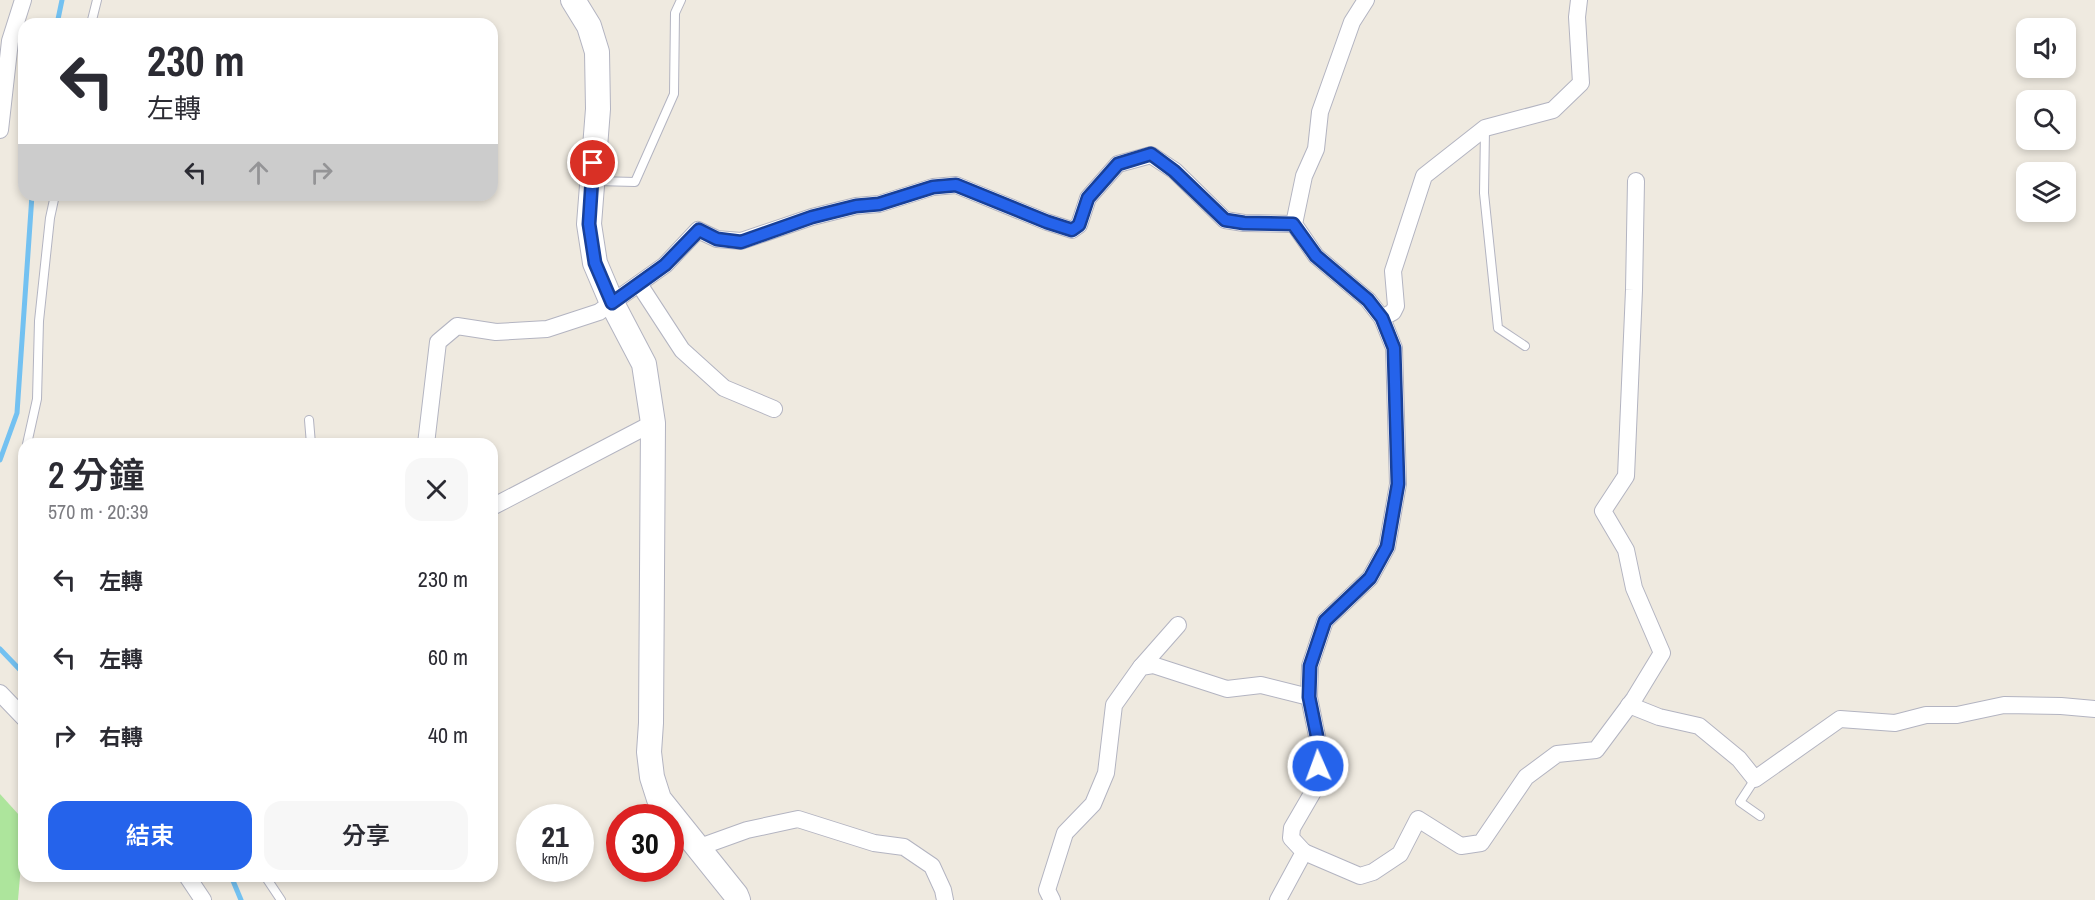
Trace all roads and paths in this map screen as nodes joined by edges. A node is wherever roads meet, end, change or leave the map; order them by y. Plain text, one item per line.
1 (23, 0) edge
2 (97, 0) edge
3 (573, 0) edge
4 (681, 0) edge
5 (1366, 0) edge
6 (1579, 0) edge
7 (92, 18) edge
8 (1485, 128) junction
9 (0, 130) edge
10 (591, 181) junction
11 (1636, 181) dead end
12 (54, 201) edge
13 (1293, 224) junction
14 (639, 284) junction
15 (612, 303) junction
16 (1382, 318) junction
17 (1525, 346) dead end
18 (774, 409) dead end
19 (309, 420) dead end
20 (653, 423) junction
21 (28, 438) edge
22 (310, 438) edge
23 (427, 438) edge
24 (498, 504) edge
25 (1178, 625) dead end
26 (1142, 667) junction
27 (0, 693) edge
28 (1309, 697) junction
29 (1629, 705) junction
30 (2095, 709) edge
31 (18, 712) edge
32 (1755, 779) junction
33 (1760, 816) dead end
34 (698, 848) junction
35 (1304, 852) junction
36 (191, 882) edge
37 (270, 882) edge
38 (203, 900) edge
39 (281, 900) edge
40 (738, 900) edge
41 (945, 900) edge
42 (1052, 900) edge
43 (1278, 900) edge

1 - 9 street
2 - 7 lane
3 - 10 street
4 - 10 lane
5 - 13 street
6 - 8 street
8 - 16 street
8 - 17 lane
10 - 15 street
11 - 29 street
12 - 21 lane
13 - 14 street
13 - 16 street
14 - 15 street
14 - 18 street
15 - 20 street
15 - 23 street
16 - 28 street
19 - 22 lane
20 - 24 street
20 - 34 street
25 - 26 street
26 - 28 street
26 - 42 street
27 - 31 street
28 - 35 street
29 - 32 street
29 - 35 street
30 - 32 street
32 - 33 lane
34 - 40 street
34 - 41 street
35 - 43 street
36 - 38 street
37 - 39 lane

